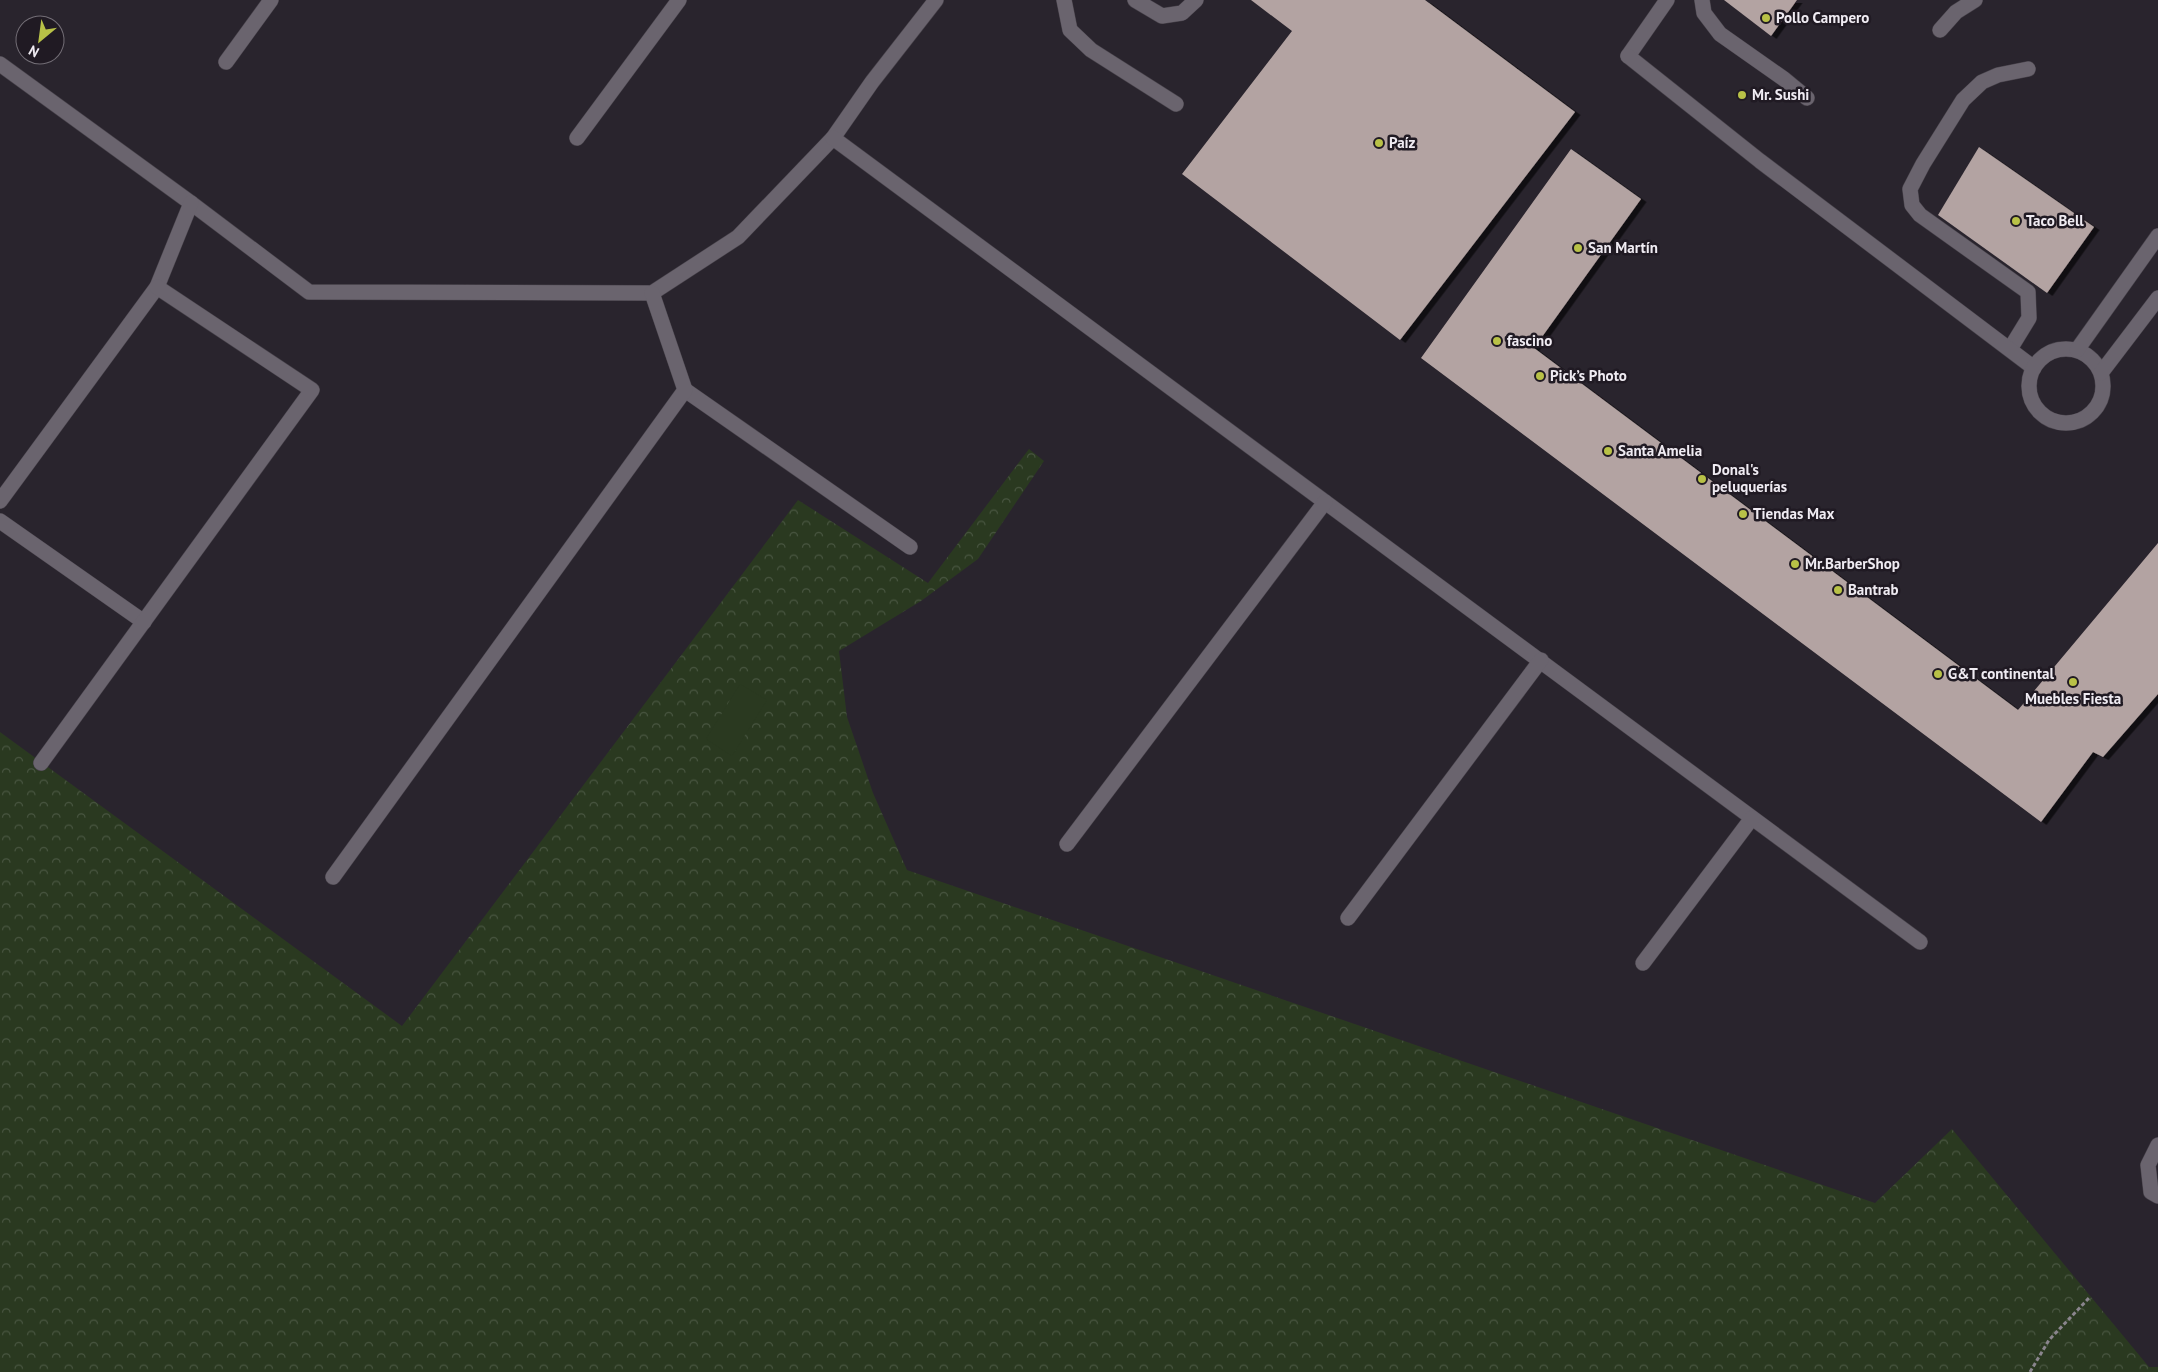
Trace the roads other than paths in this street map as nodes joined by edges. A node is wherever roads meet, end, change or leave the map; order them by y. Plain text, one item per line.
1 (271, 0) edge
2 (679, 0) edge
3 (936, 0) edge
4 (1064, 0) edge
5 (1135, 0) edge
6 (1196, 0) edge
7 (1667, 0) edge
8 (1702, 0) edge
9 (1975, 0) edge
10 (1940, 30) dead end
11 (226, 62) dead end
12 (0, 64) edge
13 (2028, 69) dead end
14 (1808, 98) dead end
15 (1176, 104) dead end
16 (577, 138) dead end
17 (833, 138) junction
18 (191, 203) junction
19 (2158, 236) edge
20 (157, 287) junction
21 (652, 292) junction
22 (2158, 298) edge
23 (2010, 349) junction
24 (2077, 350) junction
25 (2034, 368) junction
26 (2101, 373) junction
27 (685, 390) junction
28 (0, 500) edge
29 (1325, 502) junction
30 (0, 521) edge
31 (910, 547) dead end
32 (144, 622) junction
33 (1541, 660) junction
34 (41, 763) dead end
35 (1752, 818) junction
36 (1067, 844) dead end
37 (333, 877) dead end
38 (1348, 918) dead end
39 (1920, 942) dead end
40 (1643, 963) dead end
41 (2158, 1145) edge
42 (2158, 1196) edge

1 - 11 street
2 - 16 street
3 - 17 street
4 - 15 street
5 - 6 street
7 - 23 street
8 - 14 street
9 - 10 street
12 - 18 street
13 - 23 street
17 - 21 street
17 - 29 street
18 - 20 street
18 - 21 street
19 - 24 street
20 - 28 street
20 - 32 street
21 - 27 street
22 - 26 street
23 - 25 street
24 - 25 street
24 - 26 street
25 - 26 street
27 - 31 street
27 - 37 street
29 - 33 street
29 - 36 street
30 - 32 street
32 - 34 street
33 - 35 street
33 - 38 street
35 - 39 street
35 - 40 street
41 - 42 street

